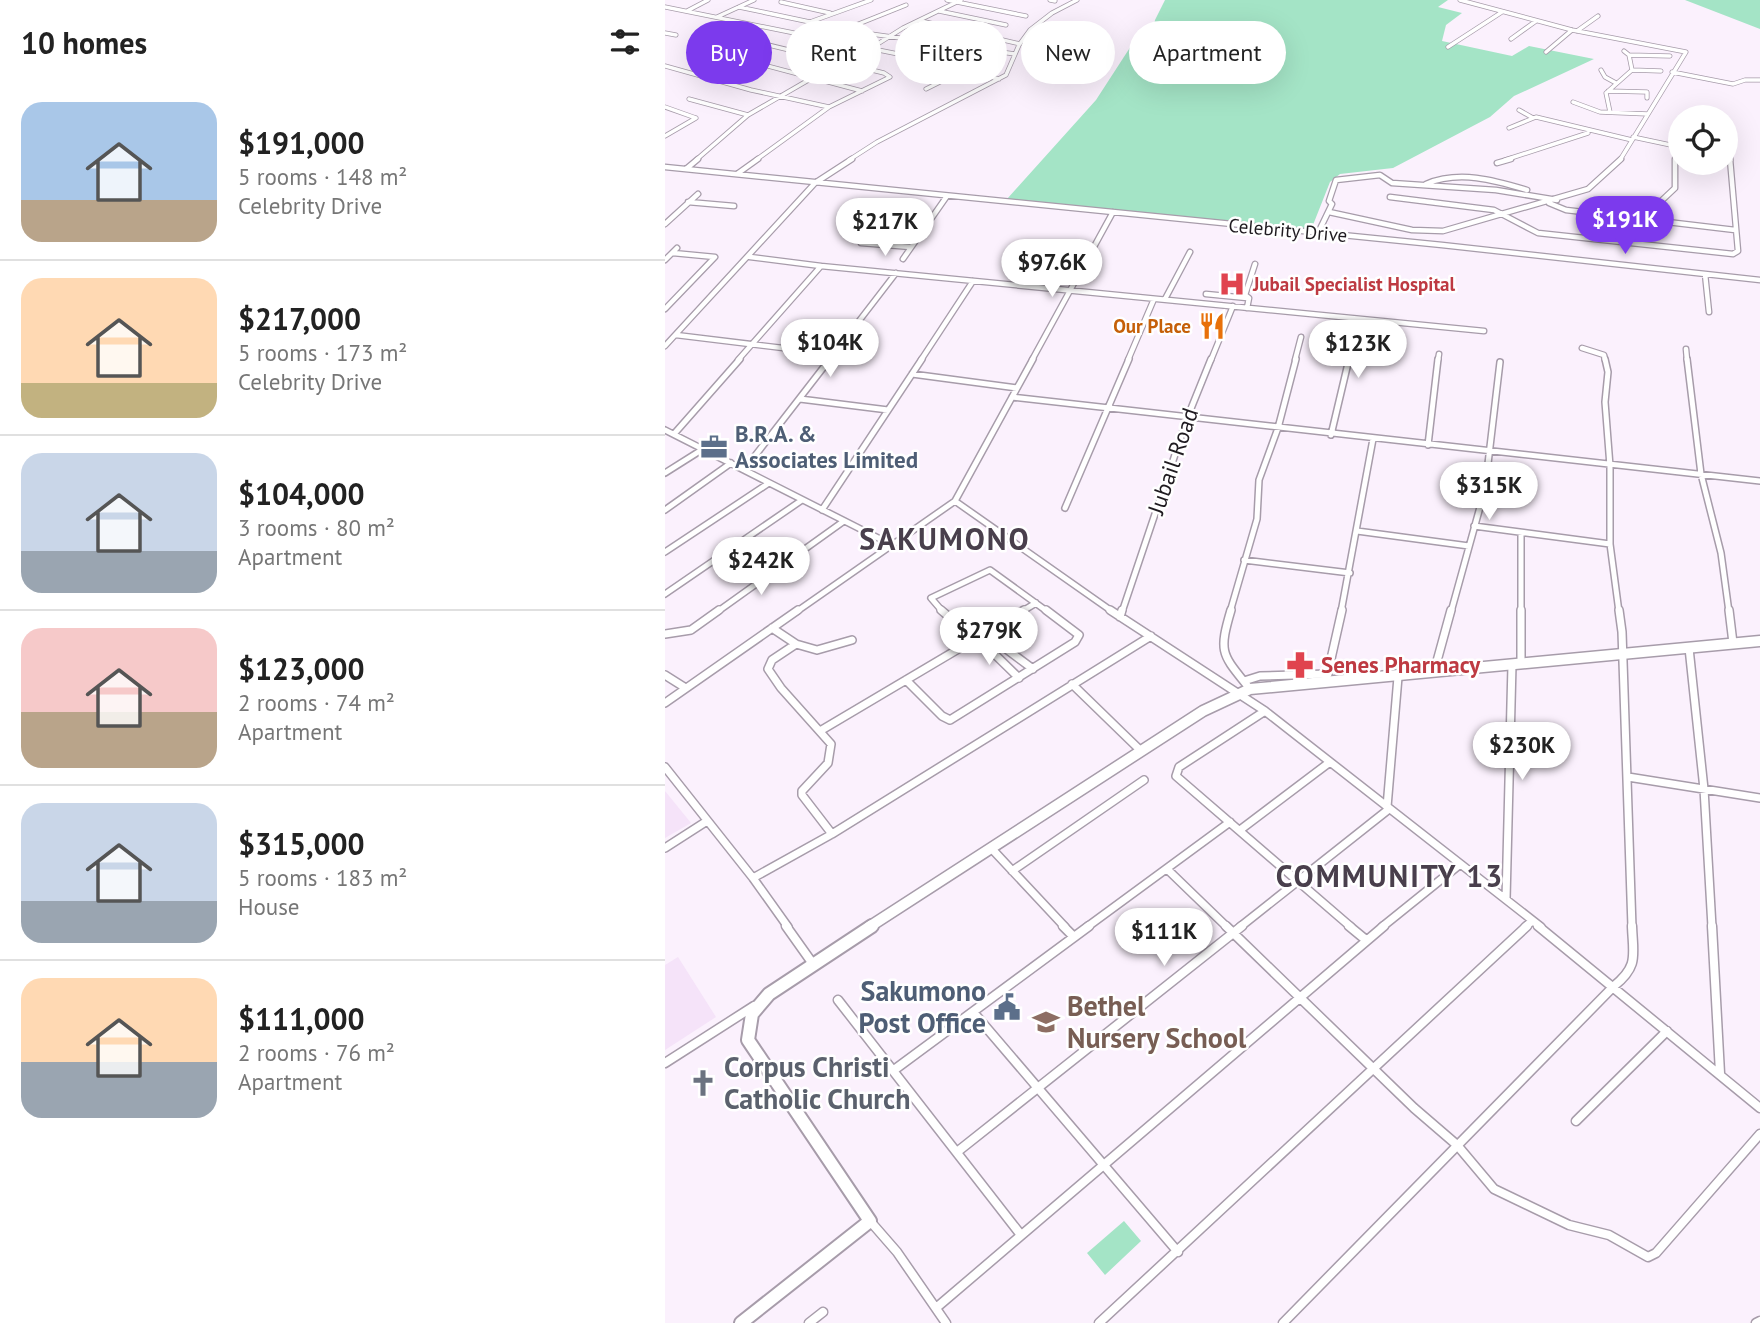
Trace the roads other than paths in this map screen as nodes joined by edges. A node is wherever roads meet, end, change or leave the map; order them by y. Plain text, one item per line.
1 (708, 0) edge
2 (754, 0) edge
3 (871, 0) edge
4 (947, 0) edge
5 (1077, 0) edge
6 (1460, 0) edge
7 (959, 1) edge
8 (781, 2) edge
9 (906, 5) dead end
10 (665, 7) edge
11 (739, 7) junction
12 (687, 10) junction
13 (939, 11) junction
14 (1503, 12) junction
15 (832, 14) junction
16 (1026, 16) dead end
17 (1598, 16) dead end
18 (716, 18) junction
19 (919, 20) junction
20 (803, 21) edge
21 (811, 21) edge
22 (866, 21) edge
23 (987, 21) edge
24 (1536, 21) junction
25 (1574, 30) junction
26 (786, 32) edge
27 (665, 33) edge
28 (676, 35) dead end
29 (881, 36) edge
30 (888, 37) junction
31 (1511, 39) dead end
32 (881, 41) edge
33 (1020, 44) junction
34 (1448, 47) dead end
35 (1624, 51) dead end
36 (1546, 52) dead end
37 (1015, 54) junction
38 (1629, 55) junction
39 (1670, 56) dead end
40 (665, 66) edge
41 (1601, 70) dead end
42 (1632, 70) junction
43 (1661, 71) dead end
44 (1672, 72) junction
45 (881, 73) edge
46 (1007, 73) edge
47 (1760, 80) edge
48 (881, 82) edge
49 (1616, 83) junction
50 (802, 84) edge
51 (837, 84) edge
52 (876, 84) edge
53 (936, 84) edge
54 (989, 84) edge
55 (926, 89) dead end
56 (862, 90) junction
57 (1608, 91) junction
58 (781, 96) junction
59 (1647, 98) dead end
60 (689, 99) dead end
61 (1573, 102) dead end
62 (666, 103) edge
63 (829, 107) junction
64 (1519, 110) dead end
65 (1610, 112) junction
66 (1648, 114) junction
67 (748, 115) junction
68 (1533, 118) junction
69 (1509, 128) dead end
70 (1590, 132) junction
71 (665, 136) edge
72 (1632, 139) junction
73 (1668, 145) edge
74 (1497, 163) dead end
75 (665, 167) edge
76 (686, 169) junction
77 (737, 174) junction
78 (1676, 175) edge
79 (1729, 175) edge
80 (815, 183) junction
81 (1425, 185) junction
82 (1527, 190) dead end
83 (698, 194) dead end
84 (947, 196) junction
85 (1390, 197) dead end
86 (1557, 200) junction
87 (688, 202) junction
88 (1549, 203) junction
89 (734, 206) dead end
90 (1113, 212) junction
91 (1329, 212) junction
92 (1507, 215) junction
93 (1631, 217) junction
94 (665, 224) edge
95 (1735, 230) junction
96 (1318, 233) junction
97 (861, 243) dead end
98 (911, 247) junction
99 (677, 248) dead end
100 (1190, 251) dead end
101 (673, 253) junction
102 (750, 257) junction
103 (903, 259) dead end
104 (665, 260) edge
105 (1255, 264) dead end
106 (821, 265) junction
107 (896, 273) junction
108 (1705, 274) junction
109 (1760, 280) edge
110 (973, 281) junction
111 (1070, 292) junction
112 (1206, 294) dead end
113 (1249, 298) junction
114 (1154, 299) junction
115 (1165, 299) junction
116 (1233, 306) junction
117 (1247, 307) junction
118 (665, 309) edge
119 (1709, 312) dead end
120 (1359, 319) junction
121 (1484, 331) dead end
122 (676, 335) junction
123 (1301, 337) dead end
124 (753, 344) junction
125 (665, 346) edge
126 (1582, 348) dead end
127 (1686, 349) dead end
128 (833, 354) junction
129 (1439, 354) dead end
130 (1500, 362) dead end
131 (912, 374) junction
132 (1017, 388) junction
133 (1012, 397) junction
134 (800, 399) junction
135 (1109, 408) junction
136 (888, 410) junction
137 (1188, 416) junction
138 (1278, 428) junction
139 (669, 433) edge
140 (1331, 435) junction
141 (1373, 439) junction
142 (1428, 446) junction
143 (703, 449) junction
144 (1491, 452) junction
145 (731, 463) junction
146 (1609, 466) junction
147 (744, 470) junction
148 (665, 473) edge
149 (1701, 474) junction
150 (1760, 481) edge
151 (769, 483) junction
152 (802, 500) junction
153 (955, 501) junction
154 (1065, 508) dead end
155 (665, 510) edge
156 (822, 510) junction
157 (845, 521) junction
158 (1474, 526) junction
159 (1357, 531) junction
160 (1521, 533) junction
161 (1610, 544) junction
162 (891, 545) junction
163 (1469, 546) junction
164 (665, 552) edge
165 (1244, 560) junction
166 (1350, 573) junction
167 (665, 594) edge
168 (1036, 603) junction
169 (1120, 617) junction
170 (772, 628) junction
171 (985, 633) junction
172 (665, 634) edge
173 (1151, 636) junction
174 (976, 638) junction
175 (852, 640) dead end
176 (1760, 641) edge
177 (1733, 643) junction
178 (796, 644) junction
179 (1689, 648) junction
180 (1623, 655) junction
181 (1516, 665) junction
182 (1033, 669) junction
183 (1433, 672) junction
184 (665, 675) edge
185 (1398, 677) junction
186 (1019, 678) junction
187 (1327, 678) junction
188 (906, 680) junction
189 (1072, 684) junction
190 (1247, 685) junction
191 (684, 687) junction
192 (1237, 694) junction
193 (665, 703) edge
194 (1265, 711) junction
195 (820, 731) junction
196 (1141, 751) junction
197 (1330, 762) junction
198 (665, 767) edge
199 (1628, 777) junction
200 (1144, 780) dead end
201 (1704, 789) junction
202 (1760, 798) edge
203 (1388, 808) junction
204 (707, 821) junction
205 (1230, 821) junction
206 (1240, 830) junction
207 (832, 834) junction
208 (665, 848) edge
209 (992, 849) junction
210 (1459, 865) junction
211 (1167, 869) junction
212 (1012, 871) junction
213 (753, 878) junction
214 (1297, 881) junction
215 (1506, 899) junction
216 (1532, 920) junction
217 (1232, 933) junction
218 (1074, 937) junction
219 (1366, 940) junction
220 (813, 964) junction
221 (1613, 986) junction
222 (1301, 999) junction
223 (838, 1000) dead end
224 (755, 1005) junction
225 (973, 1012) junction
226 (1667, 1031) junction
227 (665, 1062) edge
228 (1375, 1069) junction
229 (894, 1070) junction
230 (1720, 1073) junction
231 (1037, 1088) junction
232 (1760, 1108) edge
233 (1576, 1121) dead end
234 (1760, 1134) edge
235 (1457, 1145) junction
236 (957, 1152) junction
237 (1104, 1165) junction
238 (870, 1221) junction
239 (1021, 1235) junction
240 (1178, 1252) junction
241 (936, 1308) junction
242 (823, 1312) dead end
243 (741, 1323) edge
244 (809, 1323) edge
245 (946, 1323) edge
246 (1099, 1323) edge
247 (1283, 1323) edge

1 - 12 street
2 - 11 street
3 - 15 street
4 - 7 street
5 - 33 street
6 - 14 street
7 - 13 street
7 - 16 street
8 - 15 street
9 - 22 street
10 - 12 street
11 - 18 street
11 - 20 street
12 - 18 street
13 - 19 street
13 - 23 street
14 - 24 street
14 - 34 street
15 - 21 street
17 - 25 street
18 - 26 street
19 - 30 street
19 - 33 street
24 - 25 street
24 - 31 street
25 - 36 street
25 - 44 street
27 - 28 street
29 - 30 street
30 - 32 street
30 - 37 street
33 - 37 street
35 - 38 street
37 - 46 street
38 - 39 street
38 - 42 street
40 - 58 street
41 - 49 street
42 - 43 street
42 - 49 street
44 - 47 street
44 - 66 street
45 - 48 street
49 - 57 street
50 - 58 street
51 - 56 street
52 - 56 street
53 - 55 street
54 - 80 street
56 - 63 street
57 - 59 street
57 - 65 street
58 - 63 street
58 - 67 street
60 - 67 street
61 - 65 street
62 - 71 street
63 - 77 street
64 - 68 street
65 - 66 street
66 - 72 street
67 - 76 street
68 - 69 street
68 - 70 street
70 - 72 street
70 - 74 street
72 - 73 street
72 - 86 street
75 - 76 street, Celebrity Drive
76 - 77 street, Celebrity Drive
77 - 80 street, Celebrity Drive
78 - 93 street
79 - 95 street
80 - 84 street, Celebrity Drive
80 - 102 street
81 - 82 street
81 - 86 street
81 - 91 street
83 - 87 street
84 - 90 street, Celebrity Drive
84 - 98 street
85 - 92 street
86 - 88 street
87 - 89 street
87 - 94 street
88 - 92 street
88 - 93 street
90 - 96 street, Celebrity Drive
90 - 111 street
91 - 92 street
91 - 96 street
92 - 95 street
93 - 95 street
96 - 108 street, Celebrity Drive
97 - 98 street
98 - 103 street
99 - 101 street
100 - 115 street
101 - 104 street
101 - 118 street
102 - 106 street
102 - 122 street
105 - 113 street
106 - 107 street
106 - 124 street
107 - 110 street
107 - 128 street
108 - 109 street, Celebrity Drive
108 - 119 street
110 - 111 street
110 - 131 street
111 - 114 street
111 - 132 street
112 - 113 street
113 - 117 street
114 - 115 street
114 - 135 street
115 - 116 street
116 - 117 street
116 - 137 street, Jubail Road
117 - 120 street
120 - 121 street
120 - 140 street
122 - 124 street
122 - 125 street
123 - 138 street
124 - 128 street
124 - 139 street
126 - 146 street
127 - 149 street
128 - 134 street
129 - 142 street
130 - 144 street
131 - 132 street
131 - 136 street
132 - 133 street
133 - 135 street
133 - 153 street
134 - 136 street
134 - 147 street
135 - 137 street
135 - 154 street
136 - 156 street
137 - 138 street
137 - 169 street, Jubail Road
138 - 140 street
138 - 165 street
139 - 143 street
140 - 141 street
141 - 142 street
141 - 159 street
142 - 144 street
143 - 145 street
143 - 148 street
144 - 146 street
144 - 158 street
145 - 147 street
145 - 155 street
146 - 149 street
146 - 161 street
147 - 151 street
149 - 150 street
149 - 177 street
151 - 152 street
151 - 164 street
152 - 156 street
152 - 167 street
153 - 162 street
153 - 169 street
156 - 157 street
157 - 162 street
157 - 172 street
158 - 160 street
158 - 163 street
159 - 163 street
159 - 166 street
160 - 161 street
160 - 181 street
161 - 180 street
162 - 170 street
163 - 183 street
165 - 166 street
165 - 190 street
166 - 187 street
168 - 171 street
168 - 174 street
168 - 182 street
169 - 173 street
170 - 178 street
170 - 191 street
171 - 174 street
171 - 182 street
173 - 189 street
173 - 192 street
174 - 186 street
174 - 188 street
175 - 178 street
176 - 177 street
177 - 179 street
178 - 195 street
179 - 180 street
179 - 201 street
180 - 181 street
180 - 199 street
181 - 183 street
181 - 215 street
182 - 186 street
183 - 185 street
184 - 191 street
185 - 187 street
185 - 203 street
186 - 188 street
187 - 190 street
188 - 195 street
189 - 196 street
189 - 207 street
190 - 192 street
191 - 193 street
192 - 194 street
192 - 196 street
194 - 197 street
194 - 205 street
195 - 207 street
196 - 209 street
197 - 203 street
197 - 206 street
198 - 204 street
199 - 201 street
199 - 221 street
200 - 212 street
201 - 202 street
201 - 230 street
203 - 210 street
203 - 214 street
204 - 208 street
204 - 213 street
205 - 206 street
205 - 211 street
206 - 214 street
207 - 213 street
209 - 212 street
209 - 220 street
210 - 215 street
210 - 219 street
211 - 217 street
211 - 218 street
212 - 218 street
213 - 220 street
214 - 217 street
214 - 219 street
215 - 216 street
216 - 221 street
216 - 228 street
217 - 222 street
217 - 231 street
218 - 225 street
219 - 222 street
220 - 224 street
221 - 226 street
221 - 235 street
222 - 228 street
222 - 237 street
223 - 229 street
224 - 227 street
224 - 238 street
225 - 229 street
225 - 231 street
226 - 230 street
226 - 233 street
228 - 235 street
228 - 240 street
229 - 236 street
230 - 232 street
231 - 236 street
231 - 237 street
234 - 235 street
235 - 247 street
236 - 239 street
237 - 239 street
237 - 240 street
238 - 241 street
238 - 243 street
239 - 241 street
240 - 246 street
241 - 245 street
242 - 244 street

